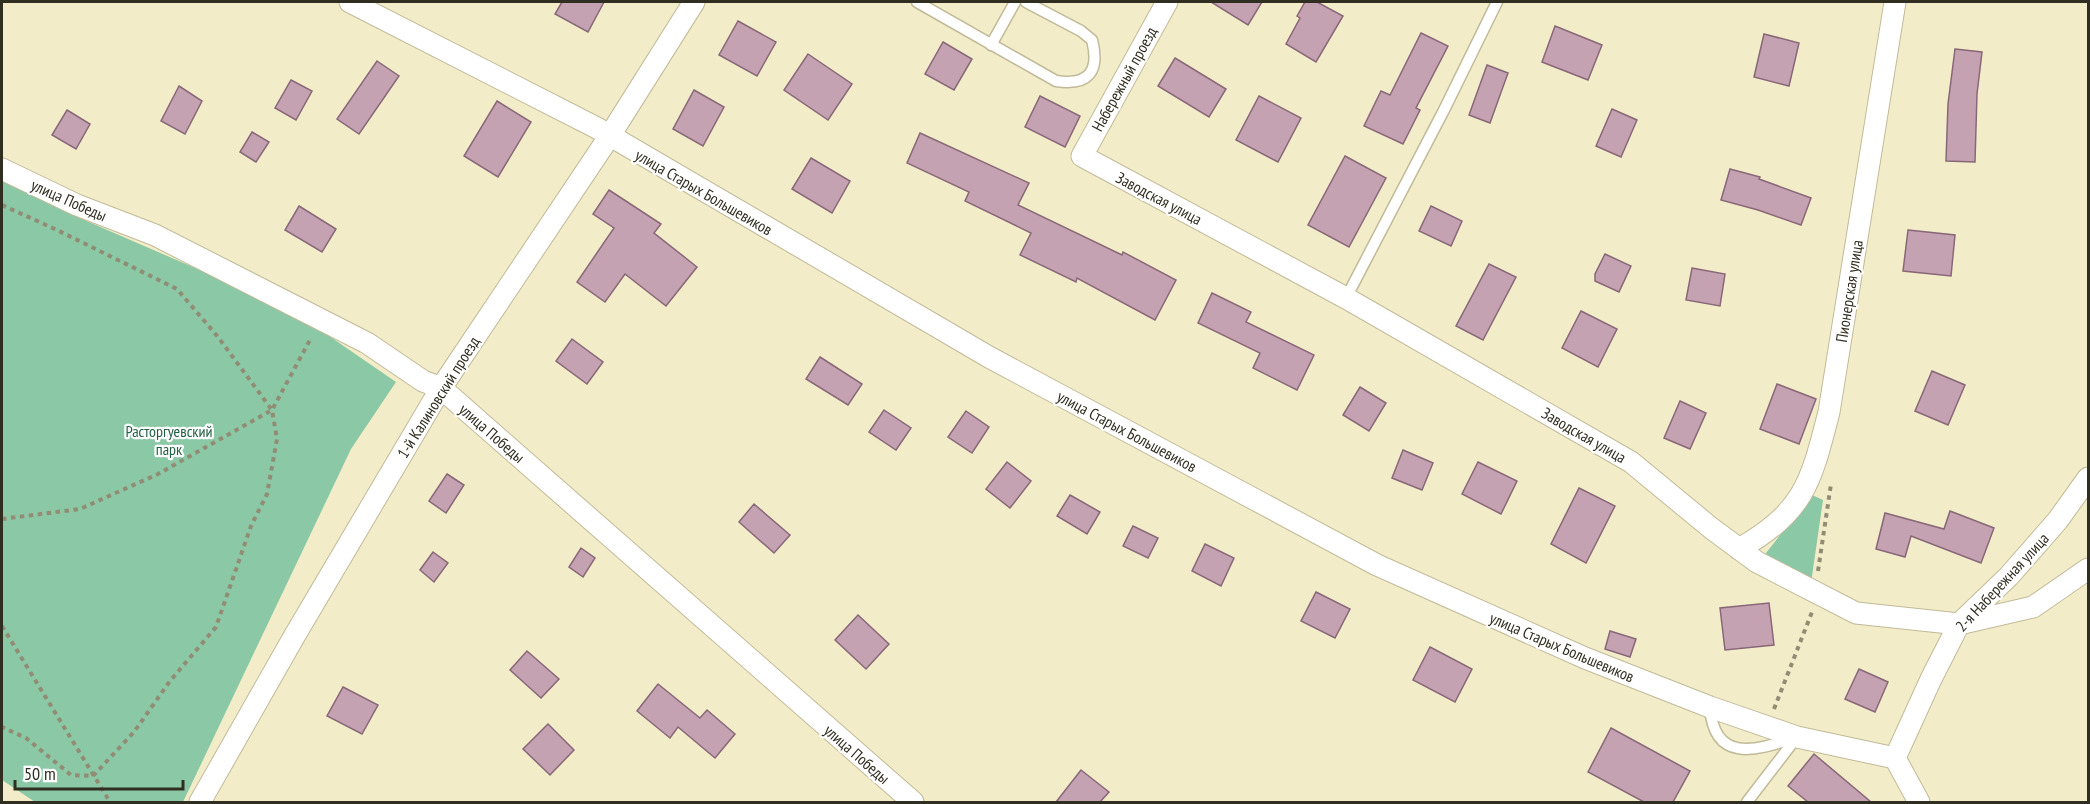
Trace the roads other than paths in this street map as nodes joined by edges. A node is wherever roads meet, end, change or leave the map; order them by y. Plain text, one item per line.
1 (350, 2) edge
2 (694, 2) edge
3 (917, 2) edge
4 (1015, 2) edge
5 (1026, 2) edge
6 (1167, 2) edge
7 (1497, 2) edge
8 (1895, 2) edge
9 (991, 45) junction
10 (609, 136) junction
11 (1082, 156) joint
12 (2, 170) edge
13 (1346, 298) junction
14 (441, 388) junction
15 (2088, 478) edge
16 (1739, 549) junction
17 (2088, 569) edge
18 (1959, 624) junction
19 (1710, 707) junction
20 (1797, 737) junction
21 (1895, 758) junction
22 (200, 802) edge
23 (913, 802) edge
24 (1747, 802) edge
25 (1918, 802) edge

1 - 10 street, улица Старых Большевиков
2 - 10 street, 1-й Калиновский проезд
3 - 9 lane
4 - 9 lane
5 - 9 lane
6 - 11 street, Набережный проезд
7 - 13 lane
8 - 16 street, Пионерская улица
10 - 14 street, 1-й Калиновский проезд
10 - 19 street, улица Старых Большевиков
11 - 13 street, Заводская улица
12 - 14 street, улица Победы
13 - 16 street, Заводская улица
14 - 22 street, 1-й Калиновский проезд
14 - 23 street, улица Победы
15 - 18 street, 2-я Набережная улица
16 - 18 street, Заводская улица
17 - 18 street, Заводская улица
18 - 21 street, 2-я Набережная улица
19 - 20 street, улица Старых Большевиков
19 - 20 lane
20 - 21 street, улица Старых Большевиков
20 - 24 lane
21 - 25 street

